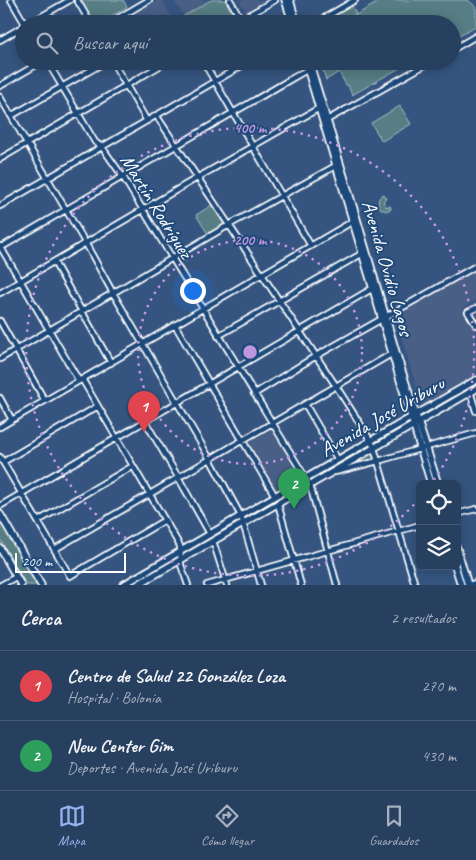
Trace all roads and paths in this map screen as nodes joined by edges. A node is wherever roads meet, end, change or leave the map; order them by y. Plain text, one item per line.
1 (11, 0) edge
2 (70, 0) edge
3 (77, 0) edge
4 (149, 0) edge
5 (230, 0) edge
6 (275, 0) edge
7 (285, 0) edge
8 (290, 0) edge
9 (355, 0) edge
10 (20, 15) edge
11 (44, 15) edge
12 (85, 15) edge
13 (123, 15) edge
14 (239, 15) edge
15 (248, 15) edge
16 (290, 15) edge
17 (295, 15) edge
18 (329, 15) edge
19 (15, 31) edge
20 (476, 36) edge
21 (0, 40) edge
22 (461, 45) edge
23 (28, 70) edge
24 (52, 70) edge
25 (91, 70) edge
26 (117, 70) edge
27 (153, 70) edge
28 (208, 70) edge
29 (235, 70) edge
30 (303, 70) edge
31 (310, 70) edge
32 (416, 70) edge
33 (215, 82) junction
34 (0, 86) edge
35 (126, 86) junction
36 (62, 87) junction
37 (0, 96) edge
38 (321, 107) junction
39 (233, 113) junction
40 (77, 114) junction
41 (156, 115) junction
42 (11, 116) junction
43 (327, 120) junction
44 (147, 121) junction
45 (27, 142) junction
46 (176, 146) junction
47 (102, 147) junction
48 (253, 147) junction
49 (0, 159) edge
50 (338, 164) junction
51 (122, 177) junction
52 (47, 178) junction
53 (198, 178) junction
54 (282, 197) junction
55 (0, 206) edge
56 (66, 210) junction
57 (142, 210) junction
58 (355, 221) junction
59 (229, 226) junction
60 (86, 244) junction
61 (310, 246) junction
62 (0, 247) edge
63 (364, 252) junction
64 (171, 259) junction
65 (54, 262) junction
66 (476, 266) edge
67 (262, 275) junction
68 (20, 281) junction
69 (375, 288) junction
70 (0, 293) edge
71 (113, 293) junction
72 (279, 300) junction
73 (476, 308) edge
74 (202, 309) junction
75 (82, 312) junction
76 (384, 318) junction
77 (0, 320) edge
78 (175, 325) junction
79 (476, 325) edge
80 (49, 330) junction
81 (299, 331) junction
82 (218, 336) junction
83 (142, 344) junction
84 (17, 349) junction
85 (394, 353) junction
86 (316, 356) junction
87 (0, 359) edge
88 (111, 363) junction
89 (238, 368) junction
90 (81, 380) junction
91 (476, 380) edge
92 (209, 384) junction
93 (469, 385) junction
94 (336, 386) junction
95 (473, 390) edge
96 (254, 394) junction
97 (0, 398) edge
98 (45, 401) junction
99 (177, 403) junction
100 (305, 404) junction
101 (98, 406) junction
102 (476, 411) edge
103 (12, 420) junction
104 (415, 420) junction
105 (145, 421) junction
106 (272, 423) junction
107 (0, 427) edge
108 (476, 433) edge
109 (117, 438) junction
110 (242, 440) junction
111 (371, 441) junction
112 (374, 448) junction
113 (424, 448) junction
114 (0, 457) edge
115 (210, 459) junction
116 (338, 460) junction
117 (378, 461) junction
118 (3, 462) junction
119 (133, 466) junction
120 (331, 473) junction
121 (178, 477) junction
122 (305, 478) junction
123 (430, 480) edge
124 (436, 480) edge
125 (310, 485) junction
126 (22, 493) junction
127 (150, 494) junction
128 (275, 496) junction
129 (278, 504) junction
130 (0, 506) edge
131 (476, 509) edge
132 (461, 513) edge
133 (0, 514) edge
134 (241, 516) junction
135 (165, 520) junction
136 (38, 521) junction
137 (243, 524) junction
138 (416, 525) edge
139 (399, 530) junction
140 (210, 534) junction
141 (213, 541) junction
142 (0, 548) edge
143 (55, 549) junction
144 (180, 551) junction
145 (328, 551) junction
146 (181, 560) junction
147 (294, 561) junction
148 (461, 561) edge
149 (257, 570) junction
150 (457, 570) edge
151 (16, 577) junction
152 (225, 579) junction
153 (148, 582) edge
154 (476, 583) edge
155 (1, 585) edge
156 (21, 585) edge
157 (41, 585) edge
158 (123, 585) edge
159 (138, 585) edge
160 (188, 585) edge
161 (207, 585) edge
162 (227, 585) edge
163 (261, 585) edge
164 (301, 585) edge
165 (337, 585) edge
166 (415, 585) edge
167 (461, 585) edge
168 (468, 585) edge

1 - 10 street
2 - 11 street
3 - 12 street
4 - 13 street
5 - 14 street
6 - 15 street
7 - 16 main road
8 - 17 main road
9 - 18 street
19 - 21 street
20 - 22 street
23 - 34 street
24 - 36 street, Martín Rodríguez
25 - 36 street
26 - 35 street
27 - 35 street
28 - 33 street
29 - 33 street
30 - 39 street
31 - 38 main road, Avenida Ovidio Lagos
32 - 43 street
33 - 39 street
33 - 41 street
35 - 40 street
35 - 44 street
36 - 40 street, Martín Rodríguez
36 - 42 street
37 - 42 street
38 - 43 main road, Avenida Ovidio Lagos
38 - 48 street
38 - 50 main road, Avenida Ovidio Lagos
39 - 46 street
39 - 48 street
40 - 45 street
40 - 47 street, Martín Rodríguez
41 - 44 street
41 - 46 street
42 - 45 street
43 - 50 main road, Avenida Ovidio Lagos
44 - 47 street
45 - 49 street
45 - 52 street
46 - 51 street
46 - 53 street
47 - 51 street, Martín Rodríguez
47 - 52 street
48 - 53 street
48 - 54 street
50 - 54 street
50 - 58 main road, Avenida Ovidio Lagos
51 - 56 street
51 - 57 street, Martín Rodríguez
52 - 55 street
52 - 56 street
53 - 57 street
53 - 59 street
54 - 59 street
54 - 61 street
56 - 60 street
56 - 62 street
57 - 60 street
57 - 64 street, Martín Rodríguez
58 - 61 street
58 - 63 main road, Avenida Ovidio Lagos
59 - 64 street
59 - 67 street
60 - 65 street
60 - 71 street
61 - 67 street
62 - 68 street
63 - 69 main road, Avenida Ovidio Lagos
63 - 72 street
64 - 71 street
64 - 74 street, Martín Rodríguez
65 - 68 street
65 - 75 street
66 - 76 street
67 - 72 street
67 - 74 street
68 - 70 street
68 - 80 street
69 - 76 main road, Avenida Ovidio Lagos
69 - 81 street
71 - 75 street
71 - 83 street
72 - 81 street
72 - 82 street
73 - 79 street
74 - 78 street
74 - 82 street, Martín Rodríguez
75 - 80 street
75 - 88 street
76 - 85 main road, Avenida Ovidio Lagos
76 - 86 street
77 - 84 street
78 - 83 street
78 - 92 street
80 - 84 street
80 - 90 street
81 - 86 street
81 - 89 street
82 - 89 street, Martín Rodríguez
83 - 88 street
83 - 99 street
84 - 87 street
84 - 98 street
85 - 94 street
85 - 104 main road, Avenida Ovidio Lagos
86 - 94 street
86 - 96 street
88 - 90 street
89 - 92 street
89 - 96 street, Martín Rodríguez
90 - 98 street
90 - 101 street
91 - 93 main road, Avenida José Uriburu
92 - 99 street
92 - 110 street
93 - 95 street
93 - 104 main road, Avenida José Uriburu
94 - 100 street
94 - 111 street
95 - 102 street
95 - 104 main road, Avenida José Uriburu
96 - 106 street, Martín Rodríguez
97 - 103 street
98 - 103 street
99 - 105 street
99 - 115 street
100 - 106 street
100 - 116 street
101 - 109 street
101 - 118 street
103 - 107 street
104 - 111 main road, Avenida José Uriburu
104 - 112 main road, Avenida José Uriburu
104 - 113 main road, Avenida Ovidio Lagos
105 - 109 street
105 - 121 street
106 - 110 street
106 - 122 street, Martín Rodríguez
108 - 113 street
109 - 119 street
109 - 126 street
110 - 115 street
110 - 128 street
111 - 112 street
111 - 116 main road, Avenida José Uriburu
112 - 117 street
112 - 120 main road, Avenida José Uriburu
113 - 117 street
113 - 123 main road, Avenida Ovidio Lagos
113 - 124 main road, Avenida Ovidio Lagos
114 - 118 street
115 - 121 street
115 - 134 street
116 - 122 main road, Avenida José Uriburu
117 - 120 street
117 - 139 street
118 - 126 street
119 - 127 street
119 - 136 street
120 - 125 main road, Avenida José Uriburu
121 - 127 street
121 - 140 street
122 - 125 street, Martín Rodríguez
122 - 128 main road, Avenida José Uriburu
125 - 129 main road, Avenida José Uriburu
125 - 145 street, Martín Rodríguez
126 - 130 street
126 - 136 street
127 - 135 street
127 - 143 street
128 - 134 main road, Avenida José Uriburu
129 - 137 main road, Avenida José Uriburu
129 - 147 street
131 - 132 street
133 - 157 main road
134 - 137 street
134 - 140 main road, Avenida José Uriburu
135 - 143 street
135 - 144 street
136 - 143 street
137 - 141 main road, Avenida José Uriburu
137 - 149 street
138 - 139 street
139 - 145 street
139 - 166 street
140 - 144 main road, Avenida José Uriburu
141 - 146 main road, Avenida José Uriburu
141 - 152 street
142 - 151 main road
144 - 146 street
144 - 158 main road, Avenida José Uriburu
145 - 147 street
145 - 165 street, Martín Rodríguez
146 - 153 main road, Avenida José Uriburu
146 - 160 street
147 - 149 street
147 - 164 street
148 - 168 main road
149 - 152 street
149 - 163 street
150 - 167 main road
151 - 155 street
151 - 156 main road
152 - 161 street
152 - 162 street
153 - 159 main road, Avenida José Uriburu
154 - 168 street

